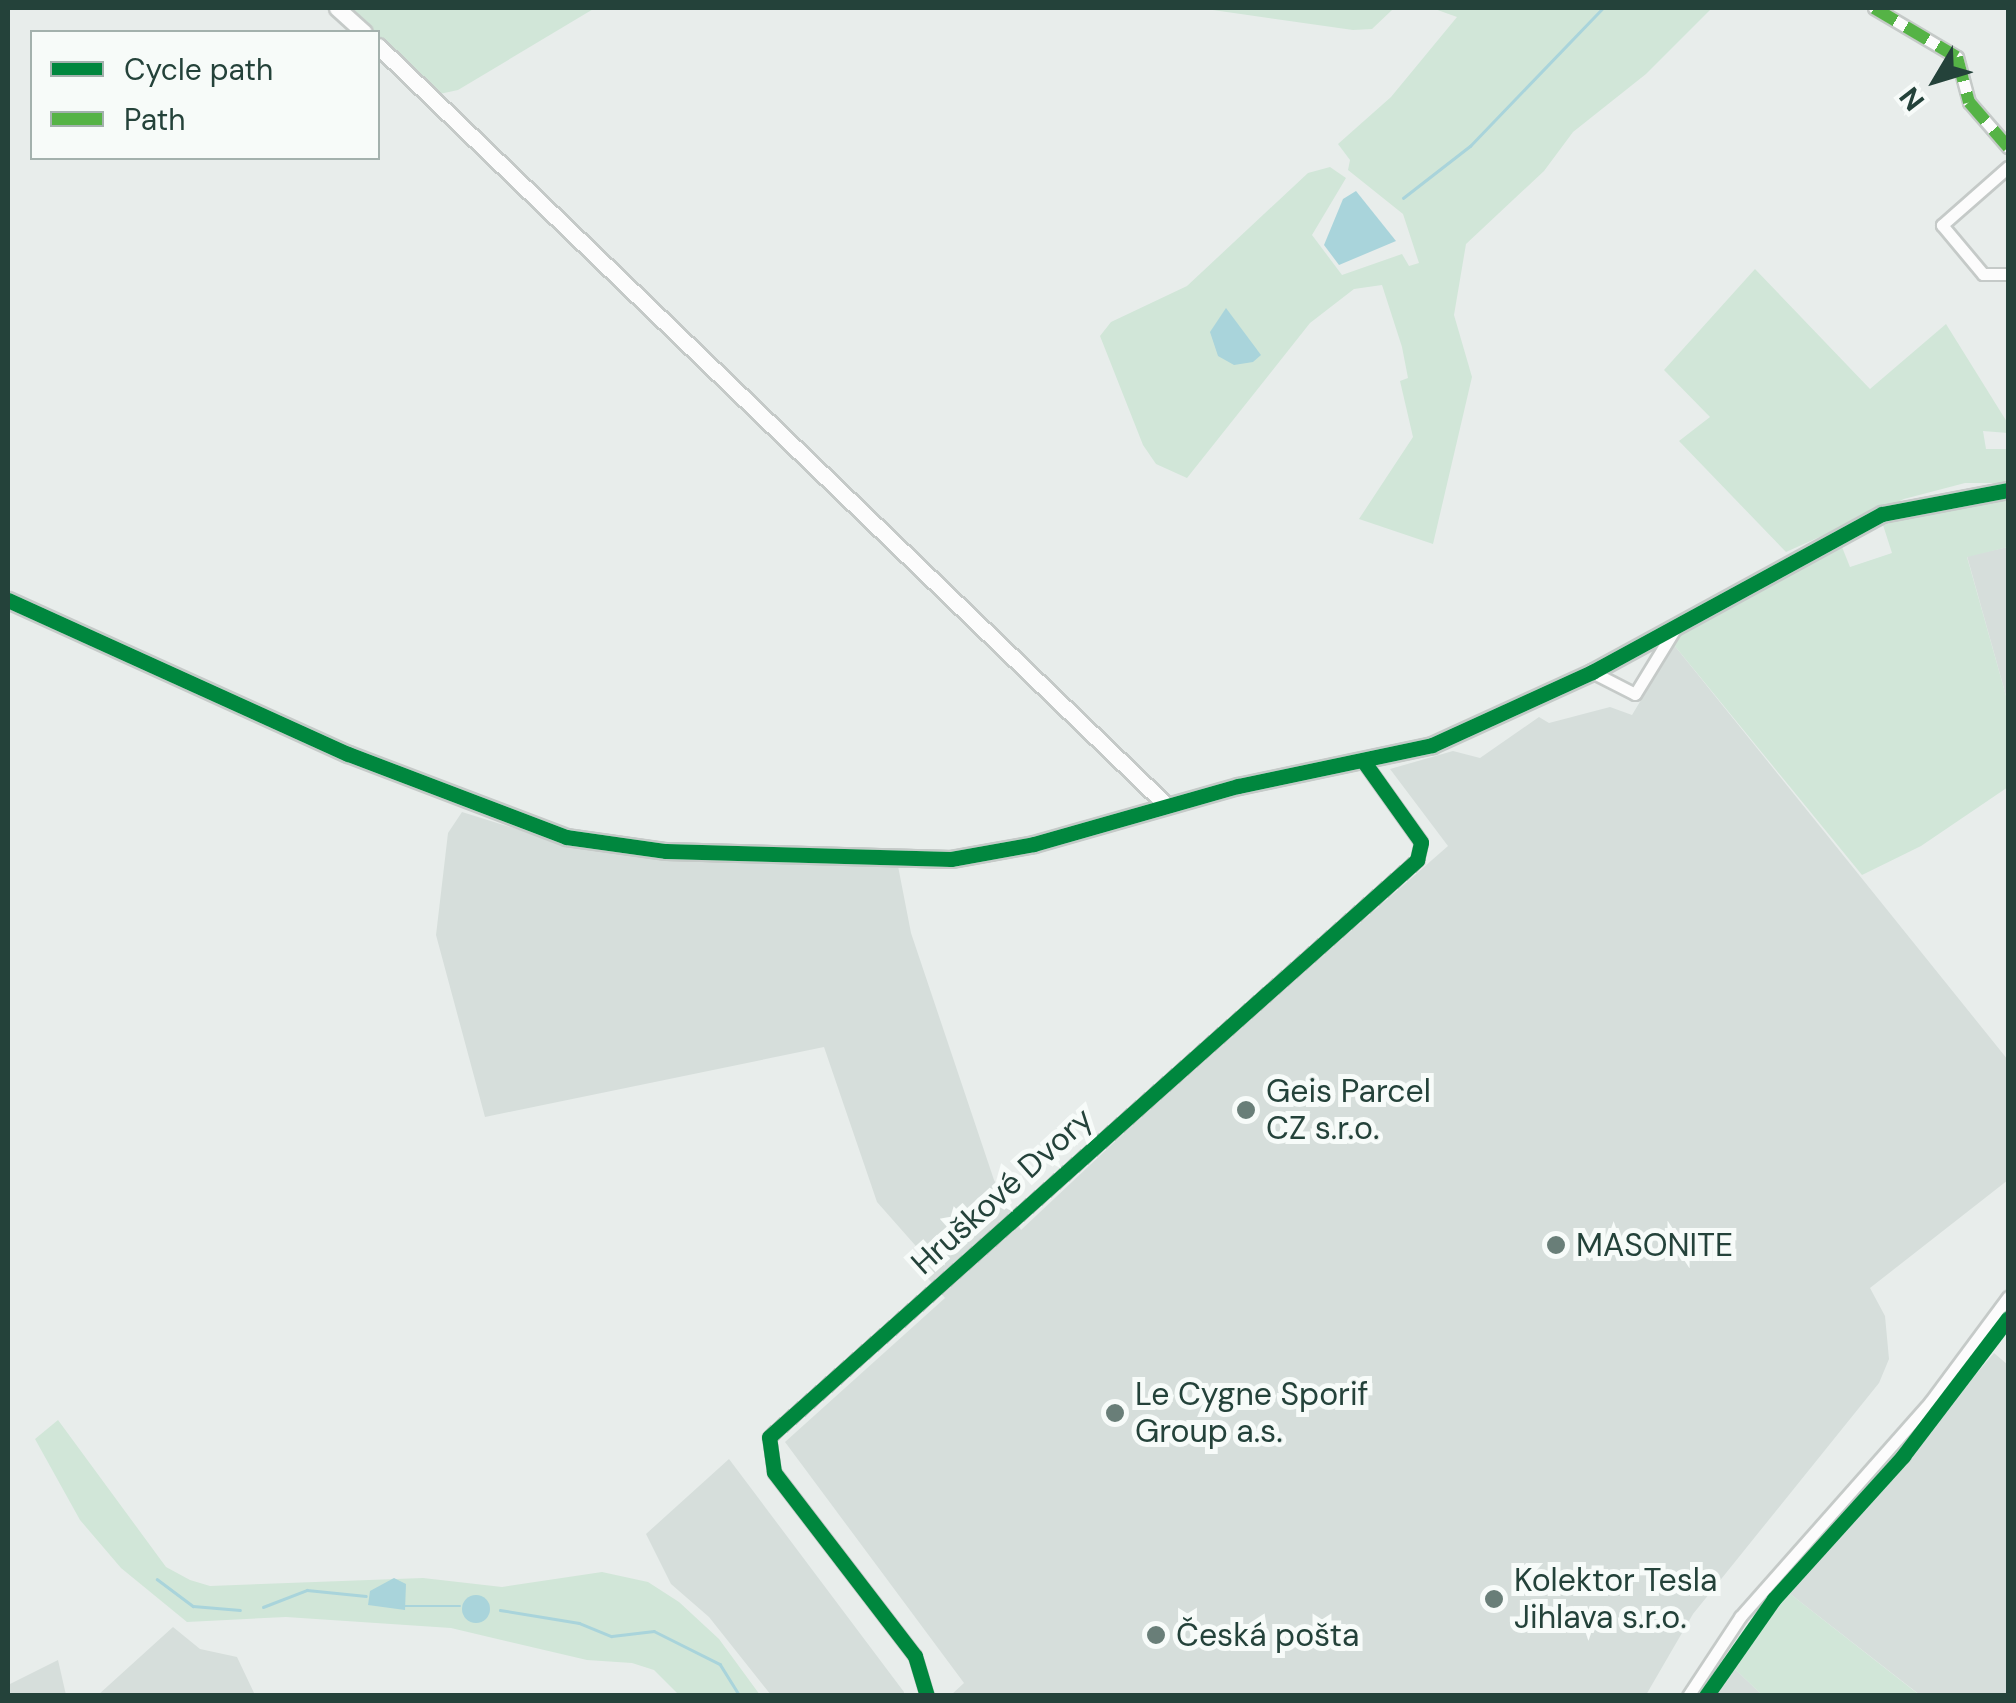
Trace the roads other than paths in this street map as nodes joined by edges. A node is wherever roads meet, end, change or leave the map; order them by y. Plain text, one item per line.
1 (337, 8) edge
2 (1874, 8) edge
3 (362, 30) edge
4 (380, 48) edge
5 (2008, 147) edge
6 (2008, 167) edge
7 (2008, 274) edge
8 (2008, 490) edge
9 (8, 600) edge
10 (1681, 619) junction
11 (1592, 672) junction
12 (1364, 762) junction
13 (1165, 804) junction
14 (2008, 1297) edge
15 (927, 1696) edge
16 (1688, 1696) edge

1 - 3 street
2 - 5 street
4 - 13 street
6 - 7 street
8 - 10 street
9 - 13 street
10 - 11 street
10 - 11 street
11 - 12 street
12 - 13 street
12 - 15 street, Hruškové Dvory
14 - 16 street

